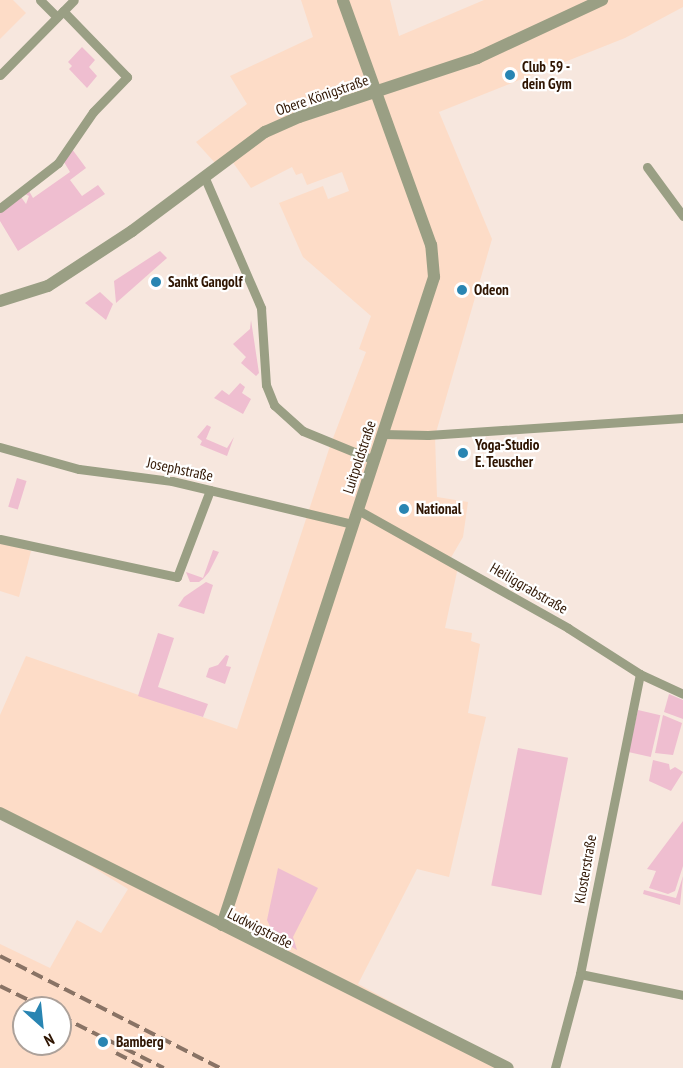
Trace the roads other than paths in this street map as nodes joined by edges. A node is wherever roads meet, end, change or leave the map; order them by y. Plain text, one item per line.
1 (40, 0) edge
2 (74, 0) edge
3 (343, 0) edge
4 (602, 0) edge
5 (60, 14) junction
6 (0, 75) edge
7 (377, 93) junction
8 (647, 167) dead end
9 (204, 176) junction
10 (0, 208) edge
11 (683, 216) edge
12 (0, 301) edge
13 (683, 418) edge
14 (383, 434) junction
15 (0, 447) edge
16 (374, 460) junction
17 (210, 490) junction
18 (358, 510) junction
19 (353, 524) junction
20 (0, 539) edge
21 (640, 674) junction
22 (683, 694) edge
23 (0, 813) edge
24 (222, 925) junction
25 (580, 974) junction
26 (683, 995) edge
27 (508, 1068) edge
28 (555, 1068) edge

1 - 5 street
2 - 5 street
3 - 7 street, Luitpoldstraße
4 - 7 street, Obere Königstraße
5 - 6 street
5 - 10 street
7 - 9 street, Obere Königstraße
7 - 14 street, Luitpoldstraße
8 - 11 street
9 - 12 street, Obere Königstraße
9 - 16 street
13 - 14 street
14 - 16 street, Luitpoldstraße
15 - 17 street, Josephstraße
16 - 18 street, Luitpoldstraße
17 - 19 street, Josephstraße
17 - 20 street
18 - 19 street, Luitpoldstraße
18 - 21 street, Heiliggrabstraße
19 - 24 street, Luitpoldstraße
21 - 22 street, Heiliggrabstraße
21 - 25 street, Klosterstraße
23 - 24 street, Ludwigstraße
24 - 27 street, Ludwigstraße
25 - 26 street
25 - 28 street, Klosterstraße

